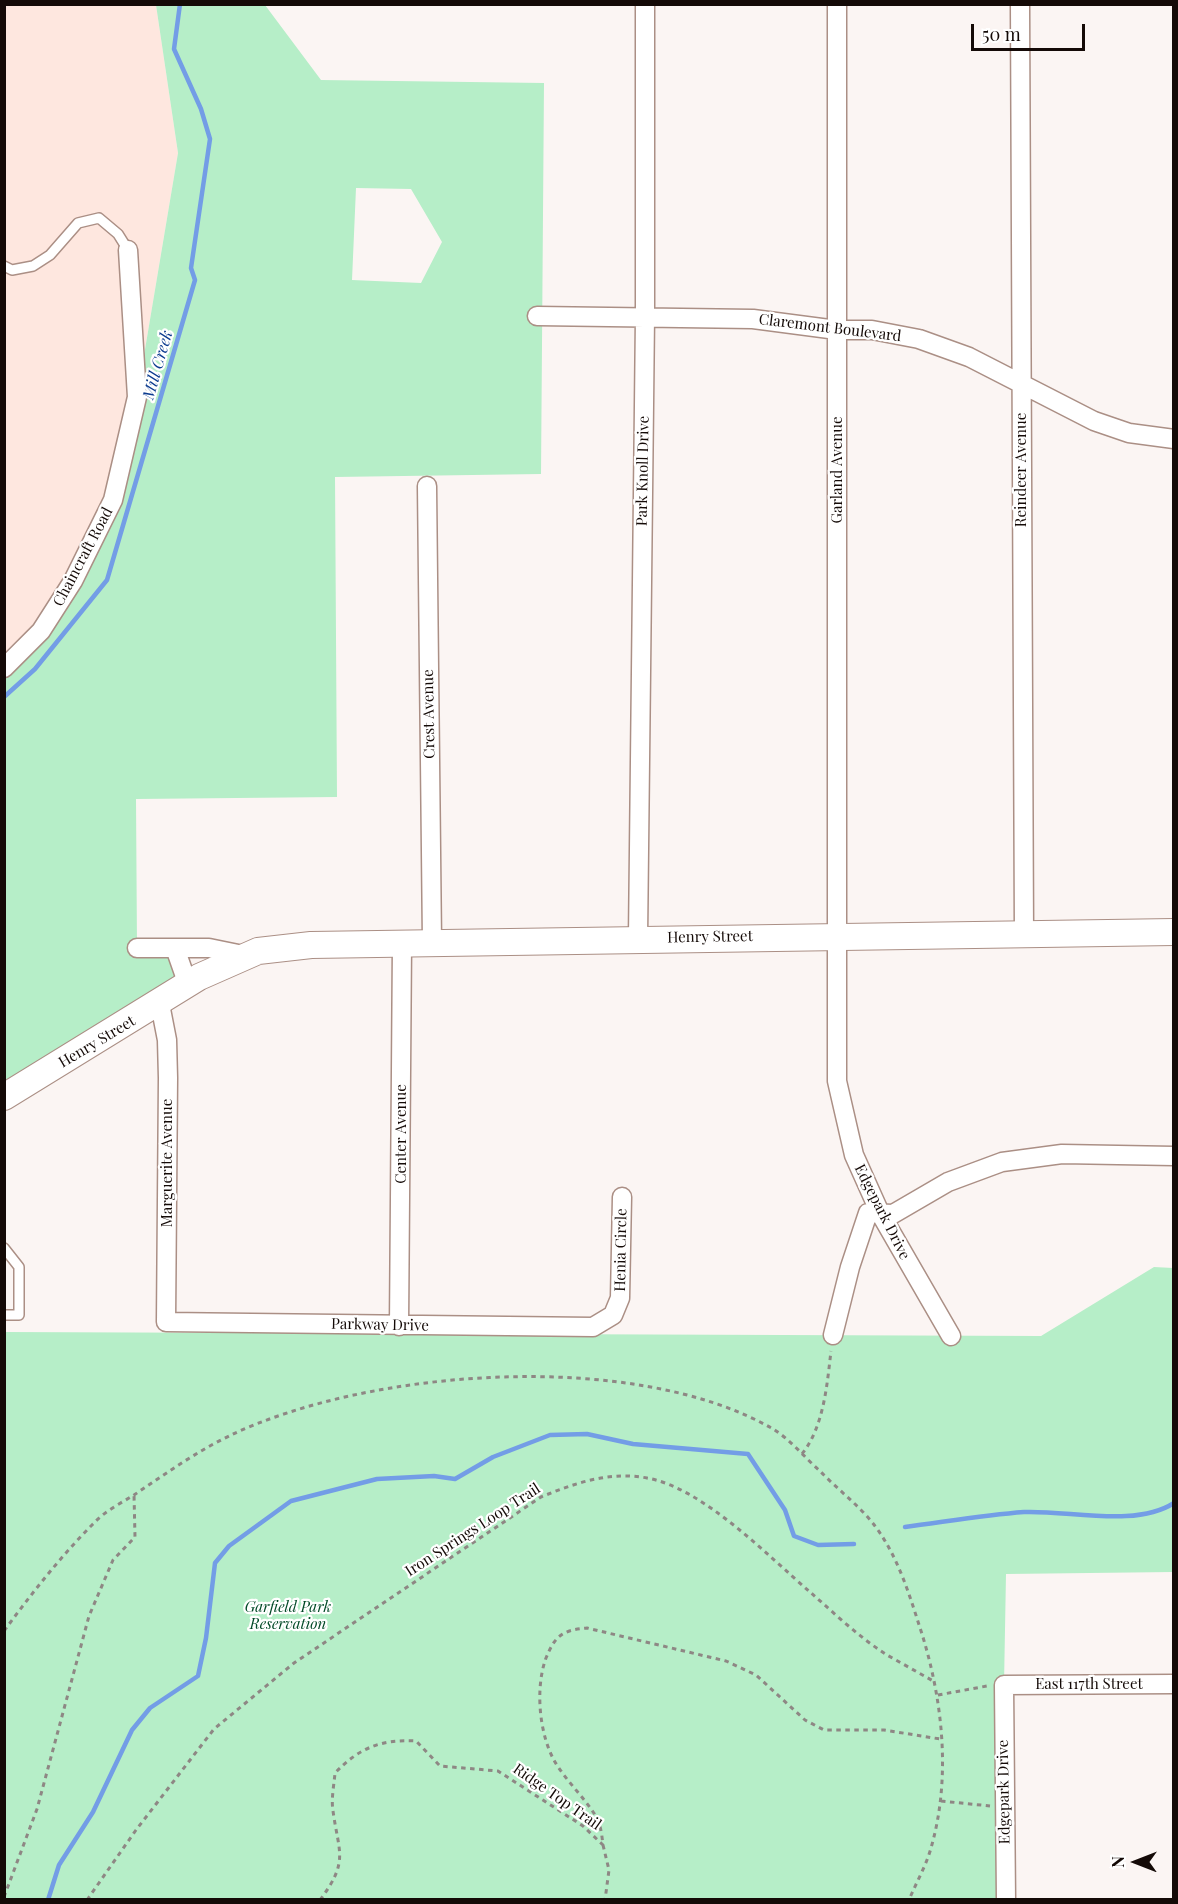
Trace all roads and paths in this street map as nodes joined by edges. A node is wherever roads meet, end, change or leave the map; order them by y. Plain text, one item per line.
1 (645, 4) edge
2 (837, 4) edge
3 (1020, 4) edge
4 (128, 250) joint
5 (4, 266) edge
6 (537, 316) dead end
7 (645, 316) junction
8 (837, 330) junction
9 (1021, 383) junction
10 (1173, 439) edge
11 (427, 486) dead end
12 (4, 668) edge
13 (1173, 932) edge
14 (837, 935) junction
15 (1024, 935) junction
16 (638, 938) junction
17 (402, 943) junction
18 (432, 943) junction
19 (137, 948) dead end
20 (175, 948) junction
21 (248, 956) junction
22 (188, 985) junction
23 (160, 1004) junction
24 (4, 1097) edge
25 (1173, 1156) edge
26 (622, 1197) dead end
27 (880, 1214) junction
28 (4, 1248) edge
29 (4, 1315) edge
30 (166, 1322) joint
31 (399, 1326) junction
32 (593, 1328) joint
33 (832, 1335) joint
34 (951, 1336) dead end
35 (802, 1454) junction
36 (134, 1494) junction
37 (4, 1631) edge
38 (935, 1682) junction
39 (1173, 1684) edge
40 (1004, 1685) junction
41 (937, 1695) junction
42 (940, 1739) dead end
43 (941, 1801) junction
44 (1004, 1806) junction
45 (603, 1845) junction
46 (4, 1898) edge
47 (87, 1899) edge
48 (320, 1899) edge
49 (605, 1899) edge
50 (909, 1899) edge
51 (1006, 1899) edge

1 - 7 street, Park Knoll Drive
2 - 8 street, Garland Avenue
3 - 9 street, Reindeer Avenue
4 - 5 lane
4 - 12 street, Chaincraft Road
6 - 7 street, Claremont Boulevard
7 - 8 street, Claremont Boulevard
7 - 16 street, Park Knoll Drive
8 - 9 street, Claremont Boulevard
8 - 14 street, Garland Avenue
9 - 10 street, Claremont Boulevard
9 - 15 street, Reindeer Avenue
11 - 18 street, Crest Avenue
13 - 15 street, Henry Street
14 - 15 street, Henry Street
14 - 16 street, Henry Street
14 - 27 street, Edgepark Drive
16 - 18 street, Henry Street
17 - 18 street, Henry Street
17 - 21 street, Henry Street
17 - 31 street, Center Avenue
19 - 20 street, Henry Street
20 - 21 street, Henry Street
20 - 22 street
21 - 22 street, Henry Street
22 - 23 street, Henry Street
23 - 24 street, Henry Street
23 - 30 street, Marguerite Avenue
25 - 27 street
26 - 32 street, Henia Circle
27 - 33 street
27 - 34 street, Edgepark Drive
28 - 29 lane
30 - 31 street, Parkway Drive
31 - 32 street, Parkway Drive
33 - 35 path
35 - 36 path
35 - 38 path
36 - 37 path
36 - 46 path
38 - 41 path
38 - 47 path, Iron Springs Loop Trail
39 - 40 street, East 117th Street
40 - 41 path
40 - 44 street, Edgepark Drive
41 - 43 path
42 - 45 path, Ridge Top Trail
43 - 44 path
43 - 50 path
44 - 51 street, Edgepark Drive
45 - 48 path, Ridge Top Trail
45 - 49 path

